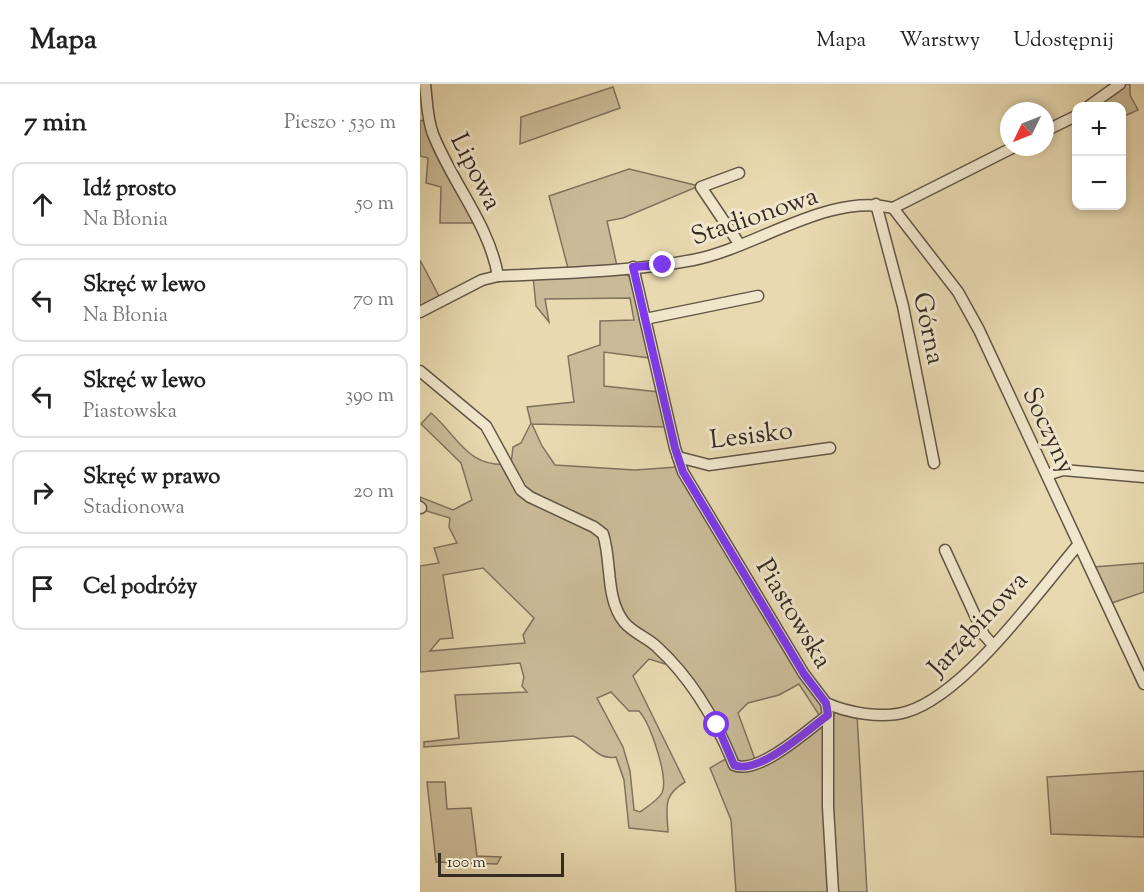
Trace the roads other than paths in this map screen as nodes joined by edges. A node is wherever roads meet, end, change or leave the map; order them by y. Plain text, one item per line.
1 (425, 84) edge
2 (1120, 84) edge
3 (1095, 102) edge
4 (1072, 118) edge
5 (1054, 128) edge
6 (1000, 154) edge
7 (739, 173) dead end
8 (876, 204) junction
9 (893, 208) junction
10 (740, 245) junction
11 (633, 267) junction
12 (498, 276) junction
13 (758, 296) dead end
14 (420, 312) edge
15 (645, 319) junction
16 (420, 371) edge
17 (830, 448) dead end
18 (678, 457) junction
19 (934, 462) dead end
20 (1047, 475) junction
21 (1144, 477) edge
22 (1078, 545) junction
23 (945, 550) dead end
24 (993, 645) junction
25 (1144, 684) edge
26 (826, 703) junction
27 (828, 715) junction
28 (833, 892) edge

1 - 12 street, Lipowa
2 - 3 street
4 - 5 street
6 - 9 street
7 - 10 street
8 - 9 street, Stadionowa
8 - 10 street, Stadionowa
8 - 19 street, Górna
9 - 20 street, Soczyny
10 - 11 street, Stadionowa
11 - 12 street, Stadionowa
11 - 15 street, Piastowska
12 - 14 street, Stadionowa
13 - 15 street
15 - 18 street, Piastowska
16 - 27 street
17 - 18 street, Lesisko
18 - 26 street, Piastowska
20 - 21 street
20 - 22 street, Soczyny
22 - 24 street, Jarzębinowa
22 - 25 street, Soczyny
23 - 24 street
24 - 26 street, Jarzębinowa
26 - 27 street, Piastowska
27 - 28 street, Piastowska

